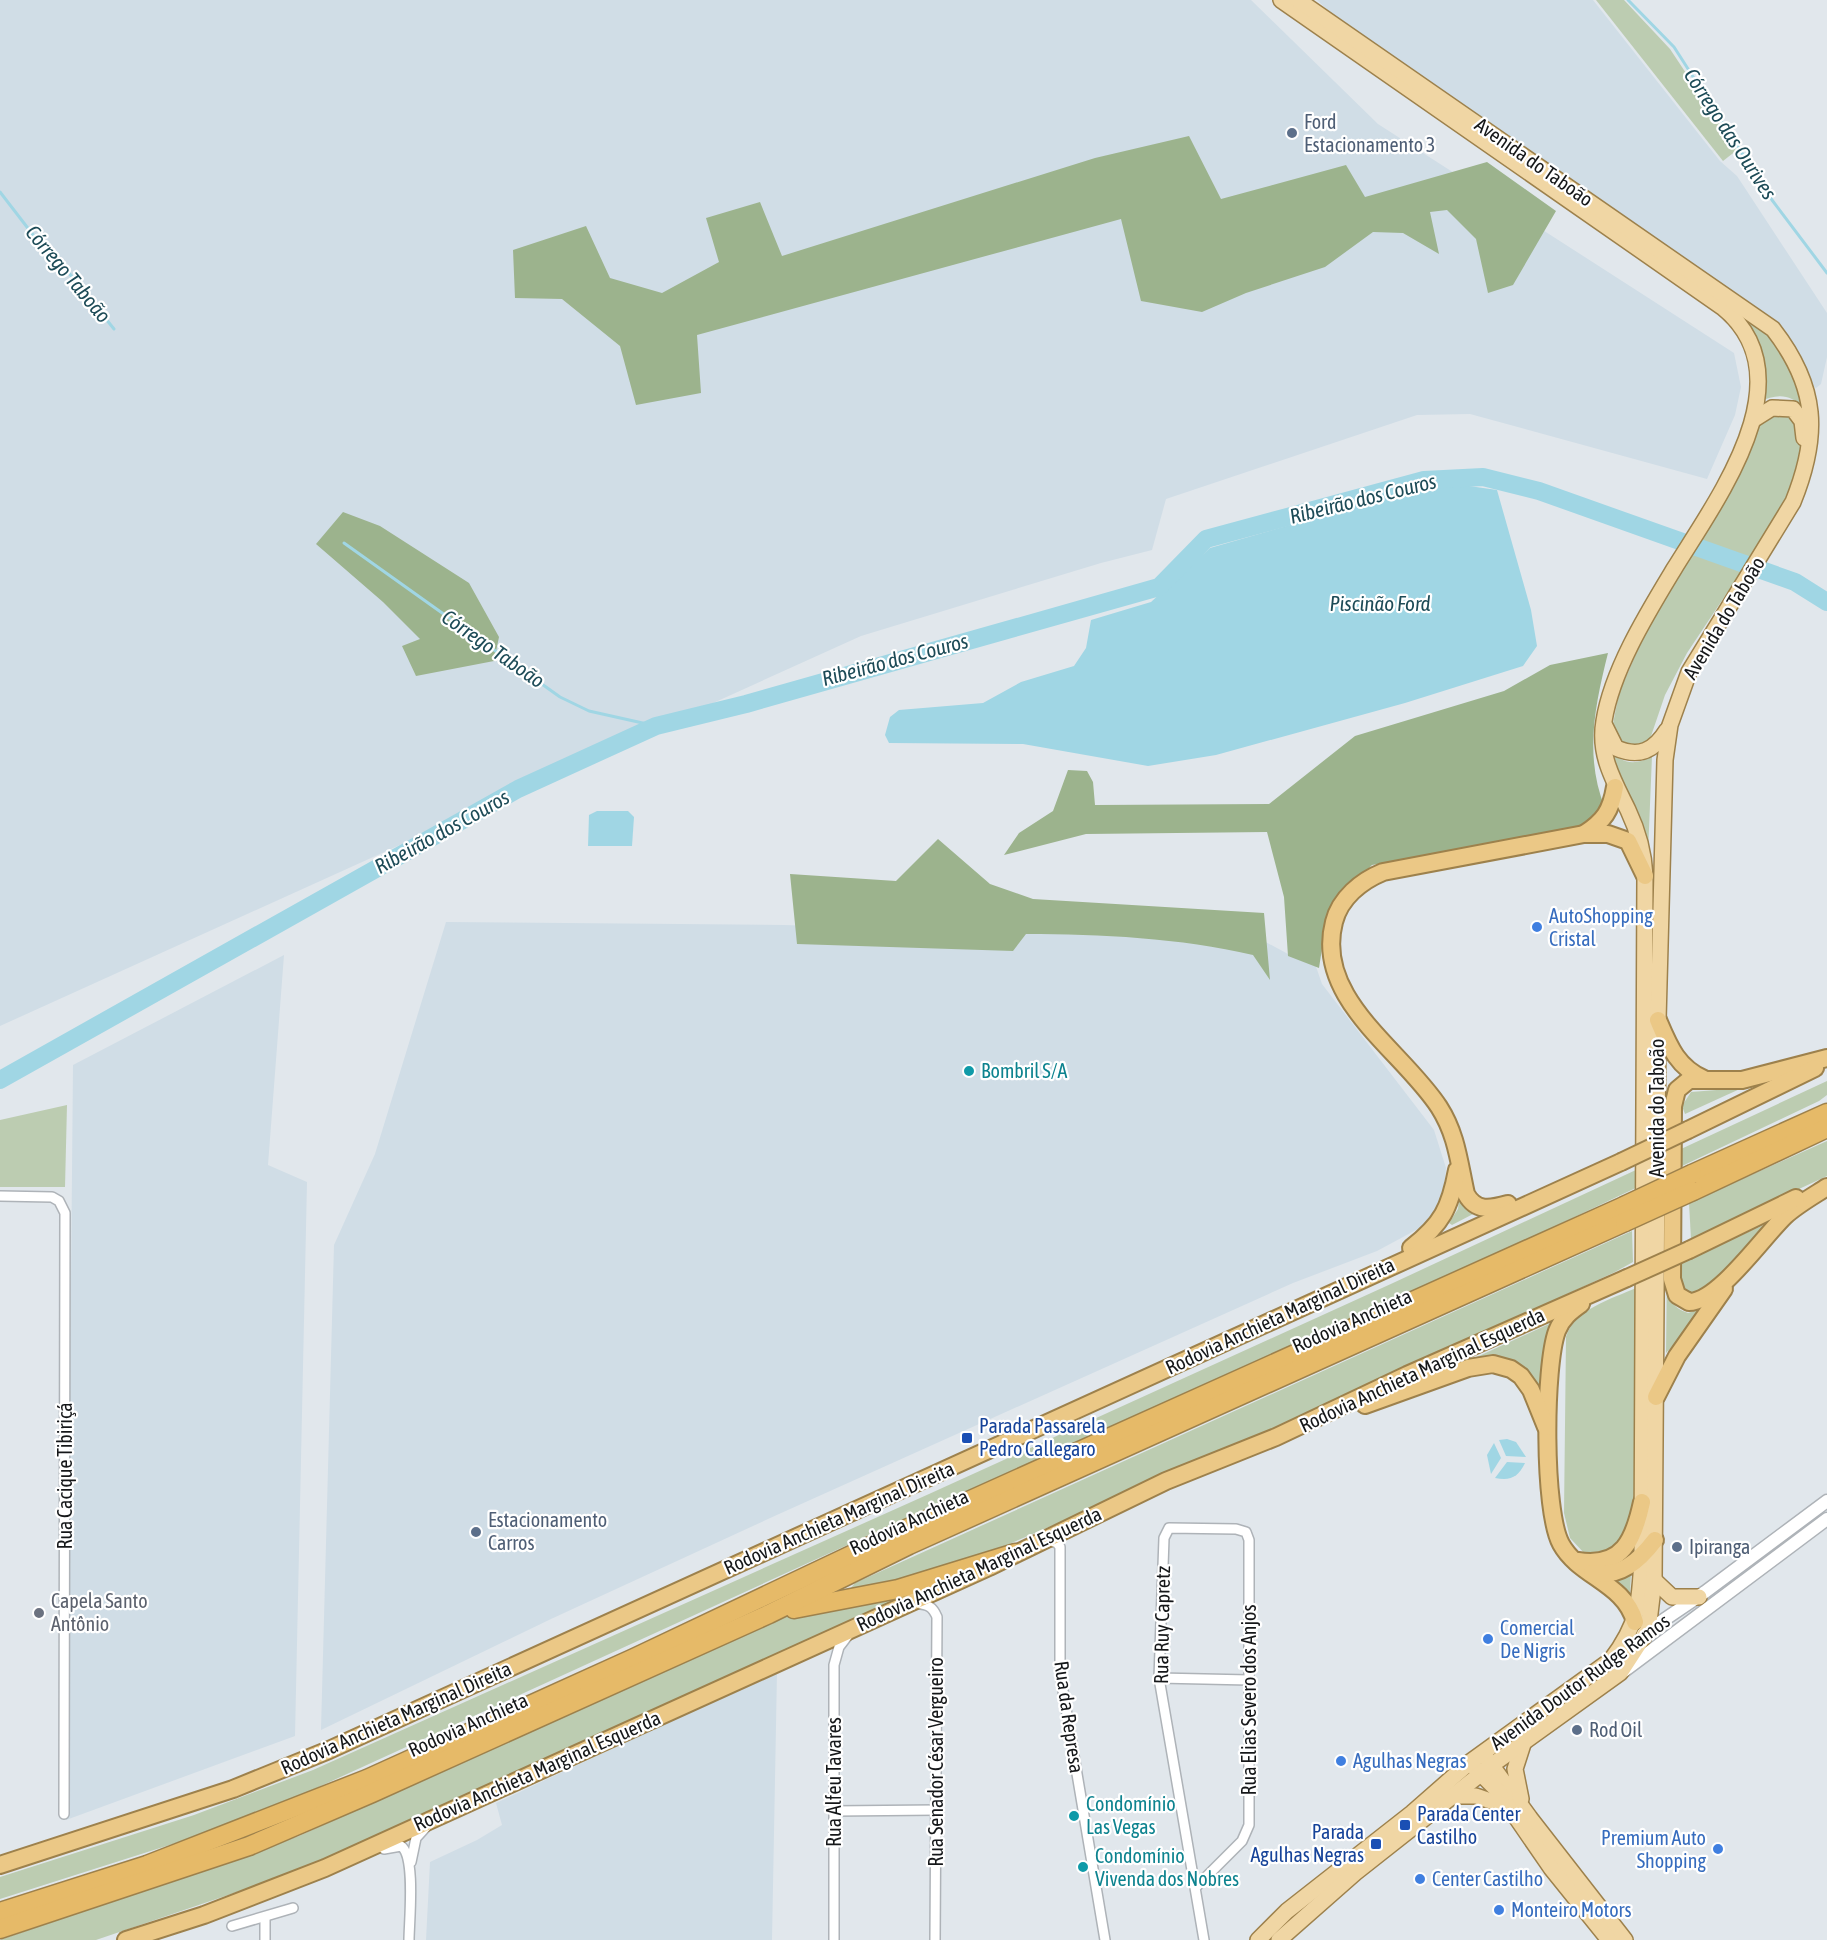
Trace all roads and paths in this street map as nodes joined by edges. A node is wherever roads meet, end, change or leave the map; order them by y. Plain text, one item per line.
1 (1281, 0) edge
2 (1298, 0) edge
3 (1804, 410) junction
4 (1753, 420) junction
5 (1604, 720) junction
6 (1670, 725) junction
7 (1615, 787) junction
8 (1584, 834) junction
9 (1645, 876) junction
10 (1658, 1020) junction
11 (1827, 1060) edge
12 (1704, 1079) junction
13 (1827, 1101) edge
14 (1827, 1113) edge
15 (1827, 1128) edge
16 (1758, 1143) junction
17 (1459, 1157) junction
18 (1577, 1181) junction
19 (1692, 1182) junction
20 (1827, 1185) edge
21 (0, 1196) edge
22 (1624, 1214) junction
23 (1388, 1266) junction
24 (1735, 1272) junction
25 (1601, 1289) junction
26 (1656, 1397) junction
27 (1548, 1434) junction
28 (1276, 1437) junction
29 (1827, 1501) edge
30 (1642, 1502) junction
31 (1827, 1519) edge
32 (1173, 1528) joint
33 (1044, 1539) junction
34 (1655, 1540) junction
35 (1015, 1552) junction
36 (1642, 1557) junction
37 (1578, 1561) junction
38 (1592, 1573) junction
39 (1654, 1580) junction
40 (1702, 1595) junction
41 (910, 1602) junction
42 (1714, 1603) junction
43 (769, 1614) junction
44 (1642, 1626) junction
45 (852, 1630) junction
46 (1611, 1659) joint
47 (1620, 1673) junction
48 (1159, 1678) junction
49 (1249, 1680) junction
50 (1524, 1740) junction
51 (1482, 1763) junction
52 (1454, 1796) junction
53 (1510, 1808) junction
54 (451, 1810) junction
55 (937, 1810) junction
56 (834, 1811) junction
57 (64, 1814) dead end
58 (1530, 1818) junction
59 (0, 1865) edge
60 (325, 1868) junction
61 (410, 1870) junction
62 (1196, 1888) junction
63 (293, 1908) dead end
64 (0, 1912) edge
65 (265, 1918) junction
66 (232, 1926) dead end
67 (0, 1929) edge
68 (126, 1940) edge
69 (265, 1940) edge
70 (409, 1940) edge
71 (834, 1940) edge
72 (935, 1940) edge
73 (1105, 1940) edge
74 (1204, 1940) edge
75 (1258, 1940) edge
76 (1279, 1940) edge
77 (1609, 1940) edge
78 (1625, 1940) edge

1 - 4 main road, Avenida do Taboão
2 - 3 main road, Avenida do Taboão
3 - 4 main road
3 - 6 main road, Avenida do Taboão
4 - 5 main road, Avenida do Taboão
5 - 6 main road
5 - 7 main road, Avenida do Taboão
6 - 10 main road, Avenida do Taboão
7 - 8 highway
7 - 9 main road, Avenida do Taboão
8 - 9 highway
8 - 17 highway
9 - 30 main road, Avenida do Taboão
10 - 12 highway
10 - 26 main road, Avenida do Taboão
11 - 12 highway
11 - 18 highway, Rodovia Anchieta Marginal Direita, bridge
12 - 24 highway
13 - 16 highway
14 - 16 highway, Rodovia Anchieta
15 - 19 highway, Rodovia Anchieta
16 - 19 highway, Rodovia Anchieta
17 - 18 highway
17 - 23 highway
18 - 23 highway, Rodovia Anchieta Marginal Direita
19 - 22 highway, Rodovia Anchieta, bridge
20 - 24 highway
20 - 25 highway, Rodovia Anchieta Marginal Esquerda, bridge
21 - 57 street, Rua Cacique Tibiriçá
22 - 43 highway, Rodovia Anchieta
22 - 64 highway, Rodovia Anchieta
23 - 59 highway, Rodovia Anchieta Marginal Direita
24 - 26 highway
25 - 27 highway
25 - 28 highway, Rodovia Anchieta Marginal Esquerda
26 - 34 main road, Avenida do Taboão
27 - 28 highway
27 - 37 highway
28 - 33 highway, Rodovia Anchieta Marginal Esquerda
29 - 40 street, Avenida Doutor Rudge Ramos
30 - 36 main road, Avenida do Taboão
30 - 37 highway
31 - 42 street, Avenida Doutor Rudge Ramos
32 - 48 street, Rua Ruy Capretz
32 - 49 street, Rua Elias Severo dos Anjos
33 - 35 highway, Rodovia Anchieta Marginal Esquerda
33 - 73 street, Rua da Represa
34 - 36 highway
34 - 39 main road, Avenida do Taboão
35 - 41 highway, Rodovia Anchieta Marginal Esquerda
35 - 43 highway
36 - 38 highway
36 - 44 main road, Avenida do Taboão
37 - 38 highway
38 - 44 highway
39 - 40 main road
39 - 44 main road, Avenida do Taboão
40 - 42 street
40 - 44 street, Avenida Doutor Rudge Ramos
41 - 45 highway, Rodovia Anchieta Marginal Esquerda
41 - 55 street, Rua Senador César Vergueiro
42 - 47 street, Avenida Doutor Rudge Ramos
43 - 67 highway, Rodovia Anchieta
44 - 46 main road, Avenida do Taboão
44 - 47 main road, Avenida do Taboão
45 - 54 highway, Rodovia Anchieta Marginal Esquerda
45 - 56 street, Rua Alfeu Tavares
46 - 51 main road, Avenida Doutor Rudge Ramos
47 - 50 main road, Avenida Doutor Rudge Ramos
48 - 49 street
48 - 62 street, Rua Ruy Capretz
49 - 62 street, Rua Elias Severo dos Anjos
50 - 51 main road, Avenida Doutor Rudge Ramos
50 - 58 main road
51 - 52 main road, Avenida Doutor Rudge Ramos
51 - 53 main road
51 - 58 main road
51 - 75 main road, Avenida Doutor Rudge Ramos
52 - 53 main road
52 - 76 main road, Avenida Doutor Rudge Ramos
53 - 77 main road
54 - 60 highway, Rodovia Anchieta Marginal Esquerda
54 - 61 street
55 - 56 street
55 - 72 street, Rua Senador César Vergueiro
56 - 71 street, Rua Alfeu Tavares
58 - 78 main road
60 - 61 street
60 - 68 highway, Rodovia Anchieta Marginal Esquerda
61 - 70 street
62 - 74 street, Rua Ruy Capretz
63 - 65 street
65 - 66 street
65 - 69 street

